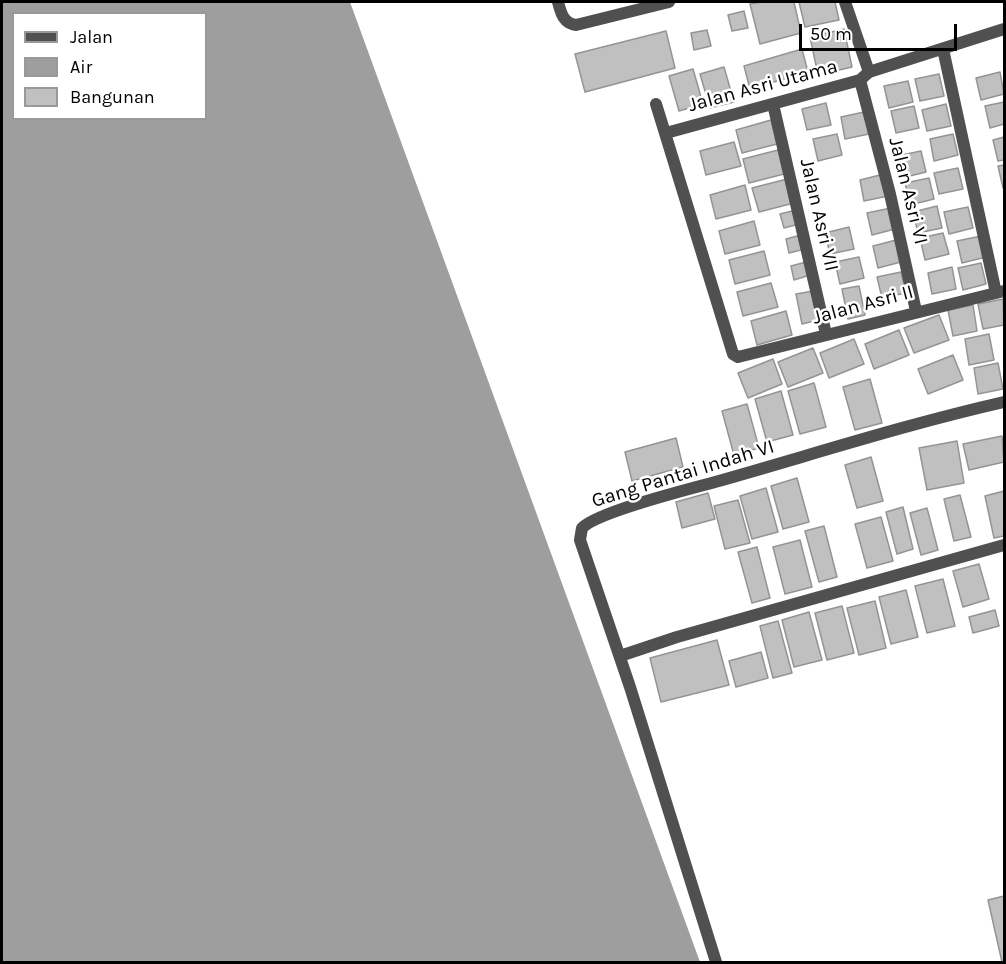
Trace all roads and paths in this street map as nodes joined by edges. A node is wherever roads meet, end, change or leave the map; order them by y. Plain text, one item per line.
1 (558, 2) edge
2 (669, 2) edge
3 (845, 2) edge
4 (643, 5) edge
5 (1005, 29) edge
6 (943, 48) junction
7 (865, 76) junction
8 (656, 104) dead end
9 (773, 104) junction
10 (666, 133) junction
11 (1000, 292) edge
12 (916, 311) junction
13 (826, 334) junction
14 (1005, 402) edge
15 (1005, 545) edge
16 (620, 656) junction
17 (716, 963) edge

1 - 4 street
2 - 4 street
3 - 7 street, Jalan Asri VI
5 - 6 street, Jalan Asri Utama
6 - 7 street, Jalan Asri Utama
6 - 11 street
7 - 9 street, Jalan Asri Utama
7 - 12 street, Jalan Asri VI
8 - 10 street
9 - 10 street, Jalan Asri Utama
9 - 13 street, Jalan Asri VII
10 - 13 street, Jalan Asri II
11 - 12 street, Jalan Asri II
12 - 13 street, Jalan Asri II
14 - 16 street, Gang Pantai Indah VI
15 - 16 street
16 - 17 street, Gang Pantai Indah VI

